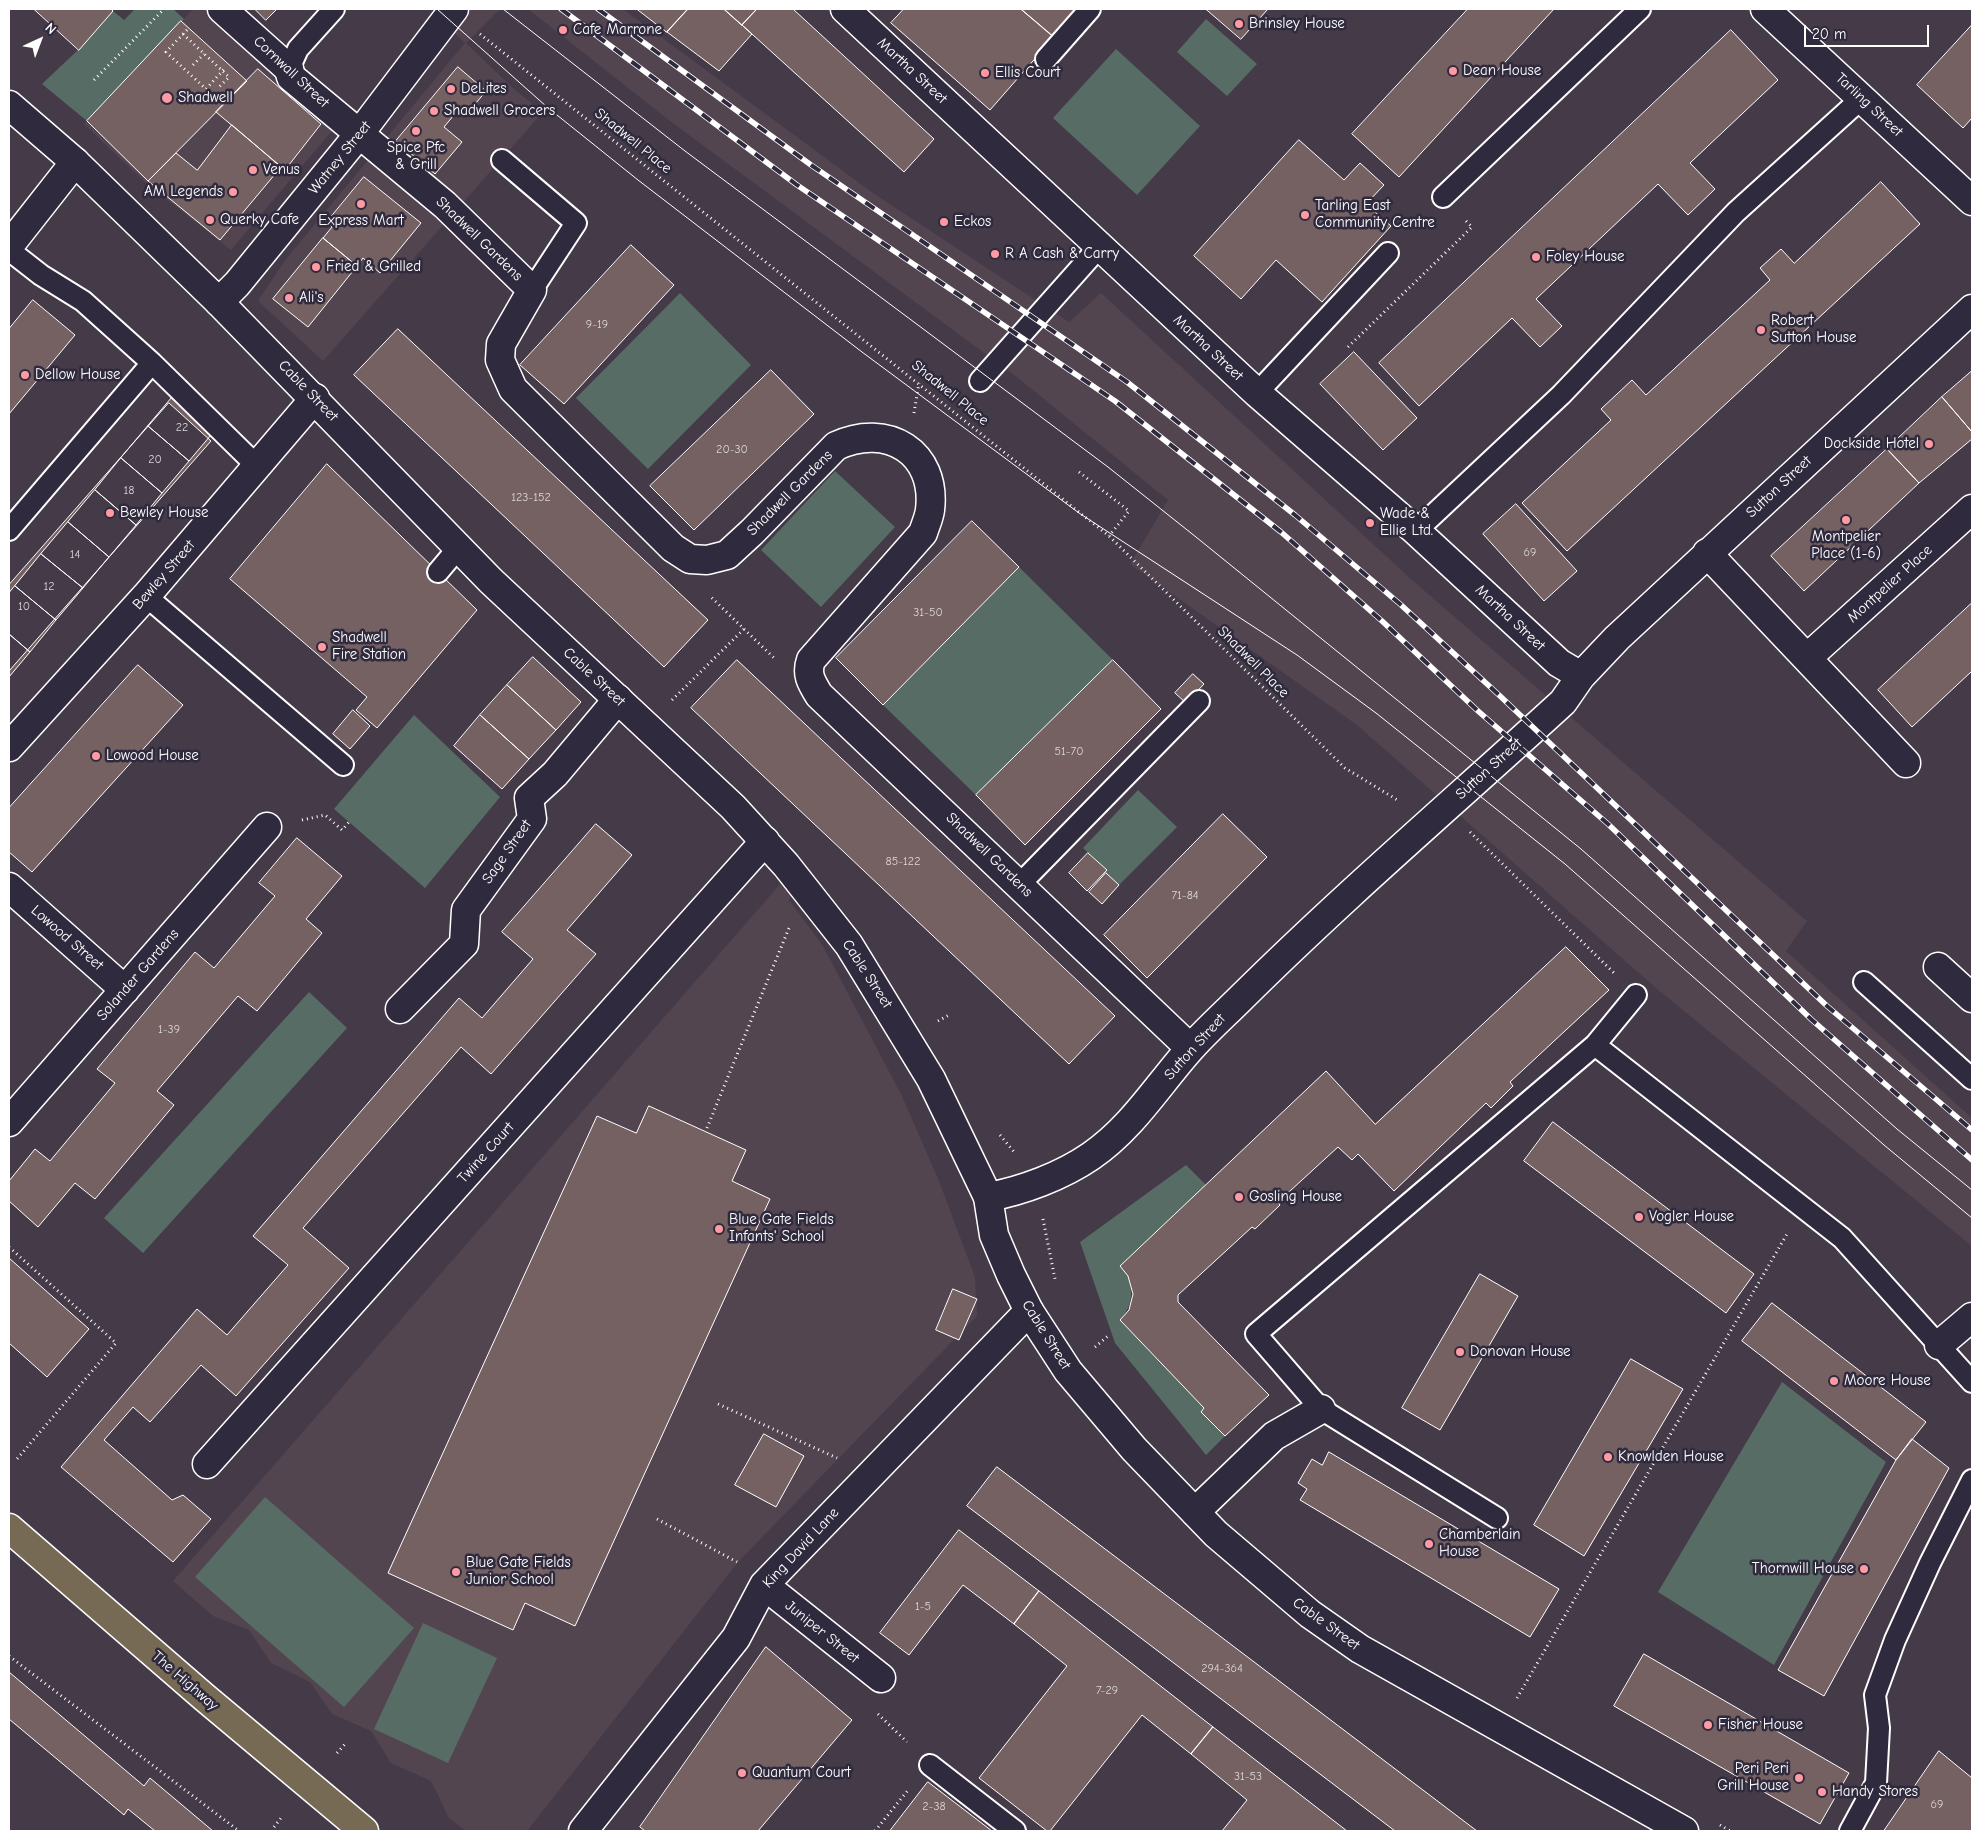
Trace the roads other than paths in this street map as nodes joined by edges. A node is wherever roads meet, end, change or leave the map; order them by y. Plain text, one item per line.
1 (222, 9) edge
2 (334, 9) edge
3 (844, 9) edge
4 (1090, 9) edge
5 (1640, 9) edge
6 (1765, 9) edge
7 (454, 10) edge
8 (1046, 59) dead end
9 (289, 69) junction
10 (1862, 98) junction
11 (9, 105) edge
12 (360, 133) junction
13 (502, 160) dead end
14 (76, 162) junction
15 (1443, 197) dead end
16 (1972, 201) edge
17 (1100, 246) junction
18 (9, 248) edge
19 (1388, 253) dead end
20 (532, 290) junction
21 (220, 302) junction
22 (1972, 309) edge
23 (152, 363) junction
24 (980, 381) dead end
25 (1257, 393) junction
26 (315, 398) junction
27 (258, 468) junction
28 (1972, 509) edge
29 (9, 530) edge
30 (1416, 531) junction
31 (459, 547) junction
32 (1707, 553) junction
33 (438, 572) dead end
34 (146, 596) junction
35 (1807, 658) junction
36 (1581, 676) junction
37 (618, 699) junction
38 (1199, 701) dead end
39 (9, 746) edge
40 (1906, 763) dead end
41 (343, 765) dead end
42 (267, 827) road end
43 (765, 841) junction
44 (1020, 884) junction
45 (9, 887) edge
46 (1938, 968) dead end
47 (1864, 982) dead end
48 (125, 990) junction
49 (1636, 995) road end
50 (1972, 998) edge
51 (400, 1009) dead end
52 (1595, 1045) junction
53 (1190, 1048) junction
54 (1972, 1079) edge
55 (9, 1122) edge
56 (988, 1197) junction
57 (1029, 1311) junction
58 (1972, 1317) edge
59 (1939, 1345) junction
60 (1972, 1382) edge
61 (1321, 1409) junction
62 (207, 1464) dead end
63 (1972, 1480) edge
64 (1195, 1512) junction
65 (1497, 1518) dead end
66 (9, 1528) edge
67 (764, 1585) junction
68 (881, 1678) dead end
69 (930, 1765) road end
70 (364, 1831) edge
71 (583, 1831) edge
72 (1015, 1831) edge
73 (1684, 1831) edge
74 (1850, 1831) edge

1 - 9 street, Cornwall Street
2 - 9 lane
3 - 17 street, Martha Street
4 - 8 lane
5 - 15 lane
6 - 10 street, Tarling Street
7 - 12 street, Watney Street
9 - 12 street, Cornwall Street
10 - 16 street, Tarling Street
10 - 30 lane
11 - 14 street, Cable Street
12 - 20 street, Shadwell Gardens
12 - 21 street, Watney Street
13 - 20 lane
14 - 18 street
14 - 21 street, Cable Street
17 - 24 lane
17 - 25 street, Martha Street
18 - 23 lane
19 - 25 lane
20 - 44 street, Shadwell Gardens
21 - 26 street, Cable Street
22 - 32 street, Sutton Street
23 - 27 lane
23 - 29 lane
25 - 30 street, Martha Street
26 - 27 street, Bewley Street
26 - 31 street, Cable Street
27 - 34 street, Bewley Street
28 - 35 street, Montpelier Place
30 - 36 street, Martha Street
31 - 33 lane
31 - 37 street, Cable Street
32 - 35 street
32 - 36 street, Sutton Street
34 - 39 street, Bewley Street
34 - 41 lane
35 - 40 street
36 - 53 street, Sutton Street
37 - 43 street, Cable Street
37 - 51 street, Sage Street
38 - 44 lane
42 - 48 street, Solander Gardens
43 - 56 street, Cable Street
43 - 62 street, Twine Court
44 - 53 street, Shadwell Gardens
45 - 48 street, Lowood Street
46 - 50 street
47 - 54 lane
48 - 55 street, Solander Gardens
49 - 52 lane
52 - 59 lane
52 - 61 lane
53 - 56 street, Sutton Street
56 - 57 street, Cable Street
57 - 64 street, Cable Street
57 - 67 street, King David Lane
58 - 59 street
59 - 60 lane
61 - 64 street
61 - 65 lane
63 - 74 lane
64 - 73 street, Cable Street
66 - 70 highway, The Highway
67 - 68 street, Juniper Street
67 - 71 street, King David Lane
69 - 72 lane

